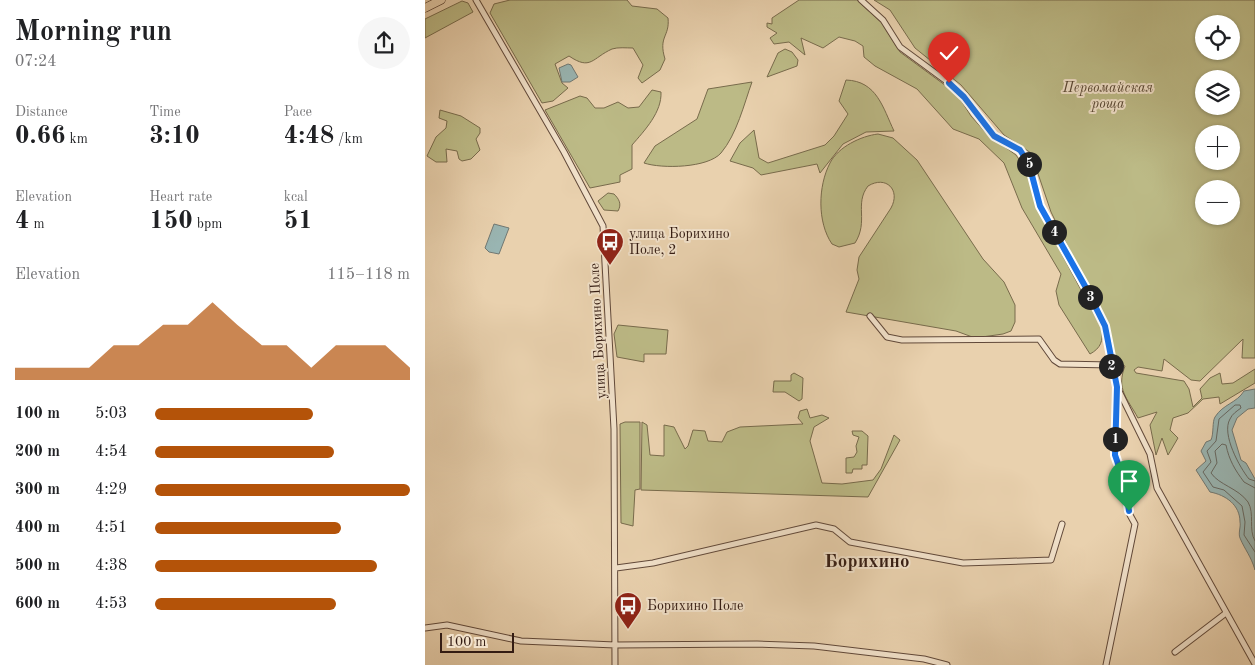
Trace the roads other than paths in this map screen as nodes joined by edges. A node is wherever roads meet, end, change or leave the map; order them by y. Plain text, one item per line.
1 (441, 0) edge
2 (476, 0) edge
3 (861, 0) edge
4 (425, 8) edge
5 (870, 316) dead end
6 (1111, 365) junction
7 (1117, 387) junction
8 (1062, 524) dead end
9 (616, 568) junction
10 (1226, 613) junction
11 (425, 628) edge
12 (615, 645) junction
13 (1175, 652) dead end
14 (1255, 664) edge
15 (615, 665) edge
16 (947, 665) edge
17 (1106, 665) edge

1 - 4 main road
2 - 9 street, улица Борихино Поле
3 - 6 street
5 - 6 street
6 - 7 street
7 - 10 street
7 - 17 street
8 - 9 street
9 - 12 street, улица Борихино Поле
10 - 13 street
10 - 14 street
11 - 12 street
12 - 15 street, улица Борихино Поле
12 - 16 street

